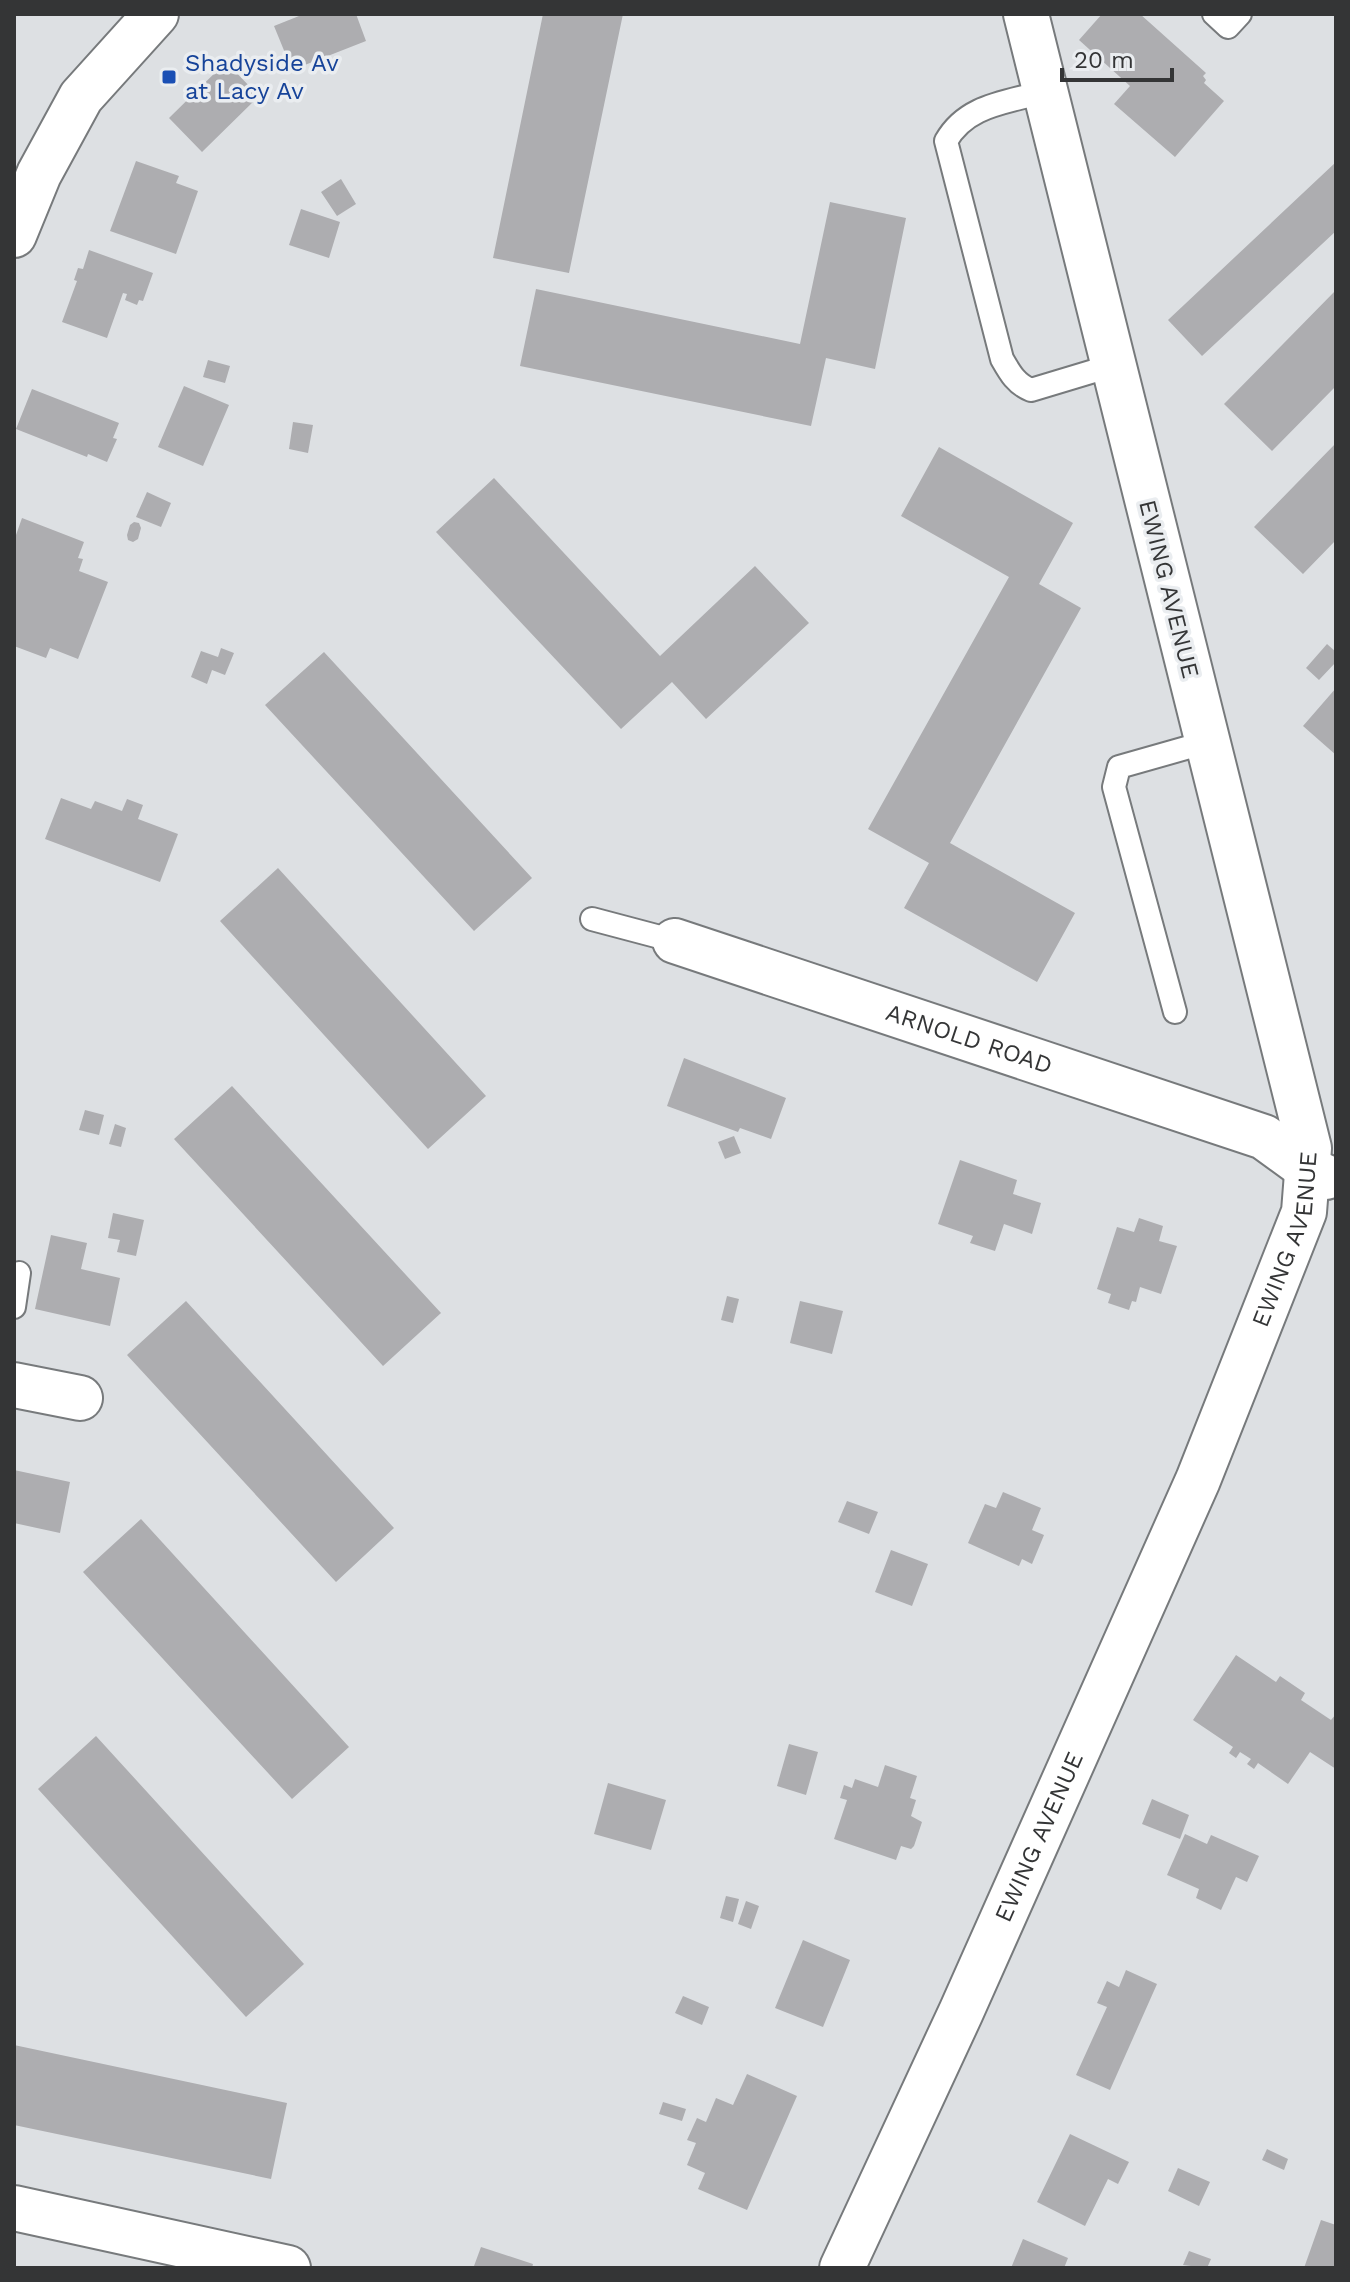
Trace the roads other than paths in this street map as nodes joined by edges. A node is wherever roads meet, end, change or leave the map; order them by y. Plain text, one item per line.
1 (156, 14) edge
2 (1026, 14) edge
3 (1214, 14) edge
4 (1240, 14) edge
5 (1046, 91) junction
6 (14, 235) edge
7 (1114, 365) junction
8 (1207, 742) junction
9 (592, 919) dead end
10 (675, 941) joint
11 (1175, 1012) dead end
12 (1322, 1175) edge
13 (19, 1273) dead end
14 (14, 1307) edge
15 (14, 1385) edge
16 (80, 1398) dead end
17 (14, 2208) edge
18 (288, 2268) edge
19 (842, 2268) edge

1 - 6 street
2 - 5 street, EWING AVENUE
3 - 4 lane
5 - 7 street, EWING AVENUE
5 - 7 lane
7 - 8 street, EWING AVENUE
8 - 11 lane
8 - 12 street, EWING AVENUE
9 - 10 lane, ARNOLD ROAD
10 - 12 street, ARNOLD ROAD
12 - 19 street, EWING AVENUE
13 - 14 lane
15 - 16 street
17 - 18 street

